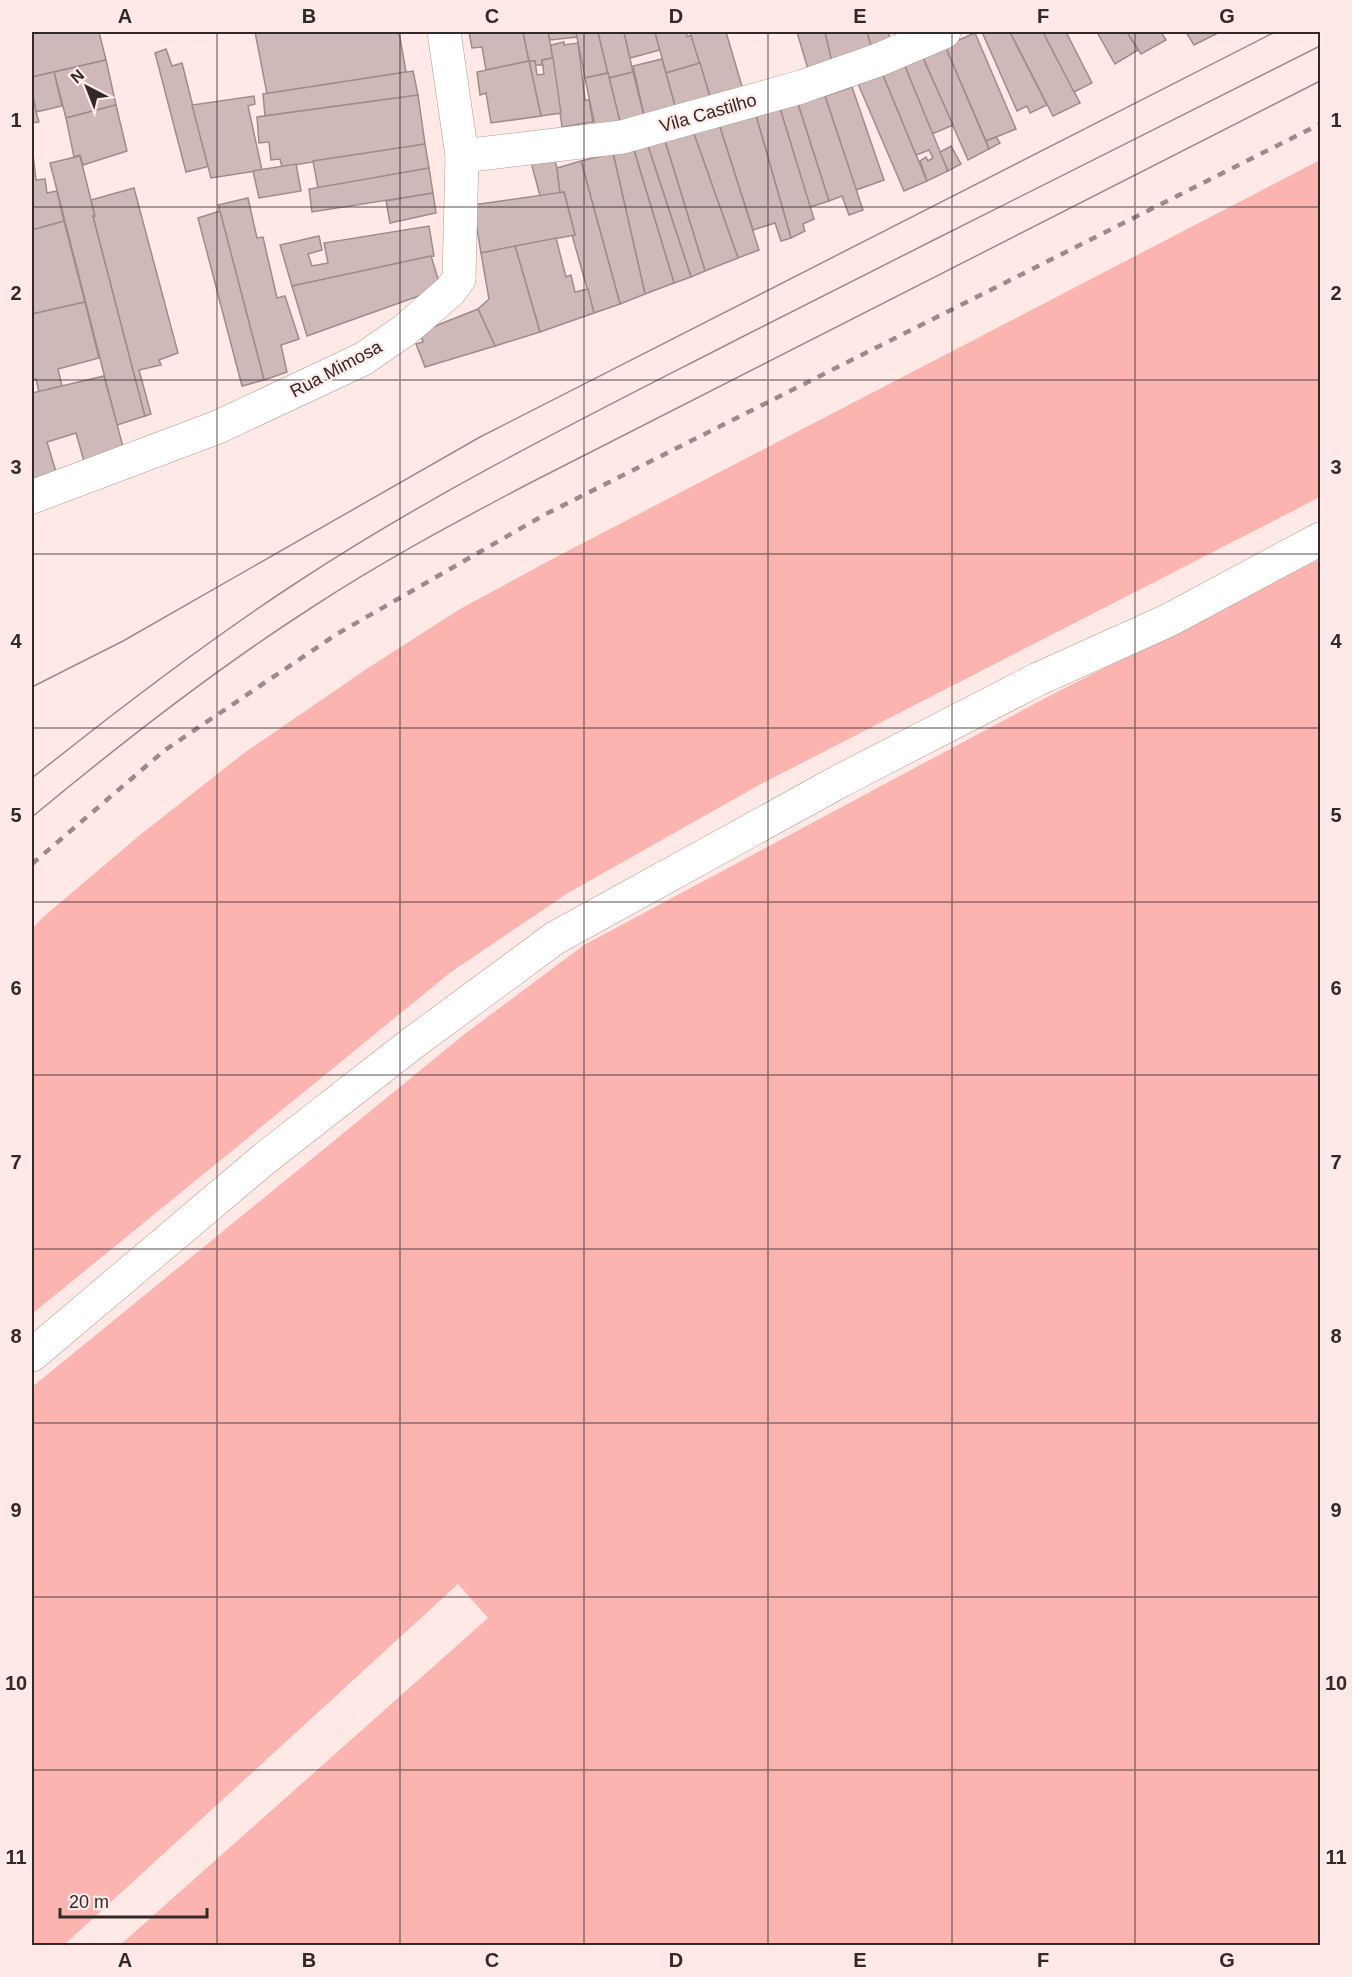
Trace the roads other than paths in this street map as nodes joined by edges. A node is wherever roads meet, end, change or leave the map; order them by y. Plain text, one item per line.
1 (444, 32) edge
2 (944, 32) edge
3 (462, 156) junction
4 (32, 497) edge
5 (1320, 539) edge
6 (32, 1355) edge

1 - 3 street, Rua Mimosa
2 - 3 street, Vila Castilho
3 - 4 street, Rua Mimosa
5 - 6 street

